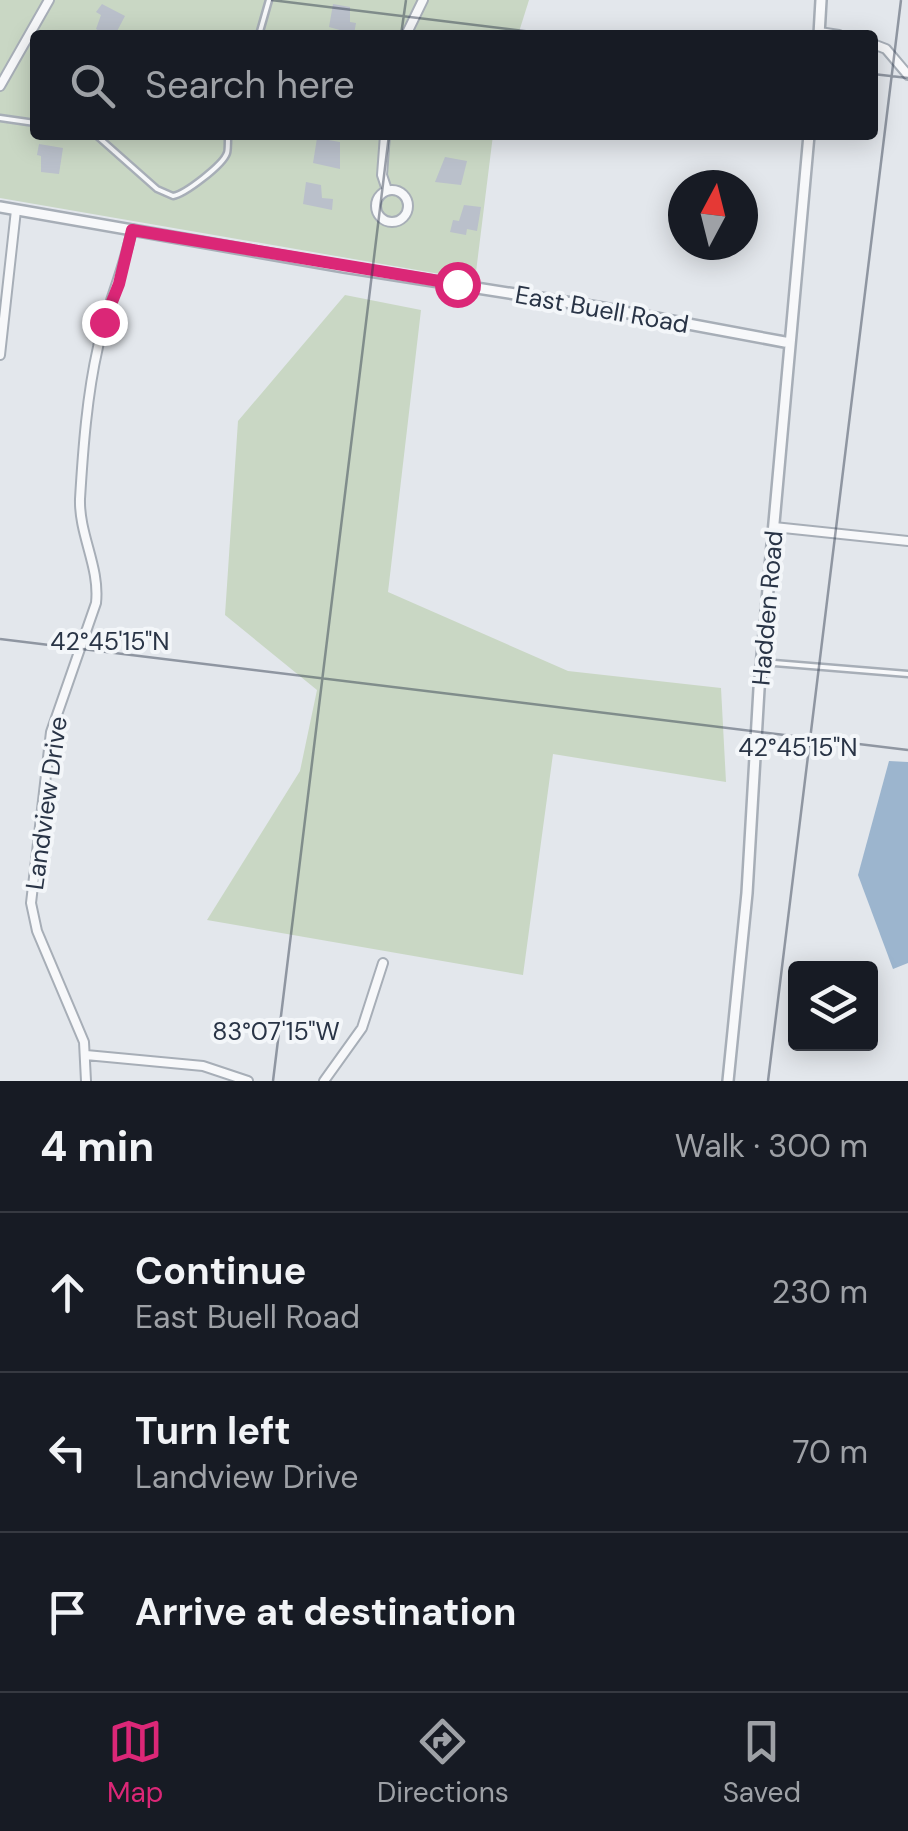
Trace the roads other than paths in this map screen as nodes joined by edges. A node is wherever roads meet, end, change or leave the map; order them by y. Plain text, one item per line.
1 (49, 0) edge
2 (269, 0) edge
3 (821, 0) edge
4 (421, 1) edge
5 (32, 30) edge
6 (260, 30) edge
7 (408, 30) edge
8 (819, 30) edge
9 (30, 33) edge
10 (878, 46) edge
11 (908, 74) edge
12 (0, 86) edge
13 (0, 118) edge
14 (30, 122) edge
15 (102, 140) edge
16 (228, 140) edge
17 (385, 140) edge
18 (809, 140) edge
19 (387, 190) junction
20 (0, 207) edge
21 (16, 210) junction
22 (132, 230) junction
23 (790, 343) junction
24 (0, 354) edge
25 (774, 527) junction
26 (908, 542) edge
27 (761, 662) junction
28 (908, 674) edge
29 (383, 963) dead end
30 (86, 1055) junction
31 (86, 1081) edge
32 (248, 1081) edge
33 (324, 1081) edge
34 (728, 1081) edge

1 - 5 street
2 - 6 lane
3 - 8 street
4 - 7 street
9 - 12 street
10 - 11 street
13 - 14 lane
15 - 16 lane
17 - 19 street
18 - 23 street, Hadden Road
19 - 19 street
20 - 21 street, East Buell Road
21 - 22 street, East Buell Road
21 - 24 street
22 - 23 street, East Buell Road
22 - 30 street, Landview Drive
23 - 25 street, Hadden Road
25 - 26 street
25 - 27 street, Hadden Road
27 - 28 lane
27 - 34 street, Hadden Road
29 - 33 street
30 - 31 street, Landview Drive
30 - 32 street

